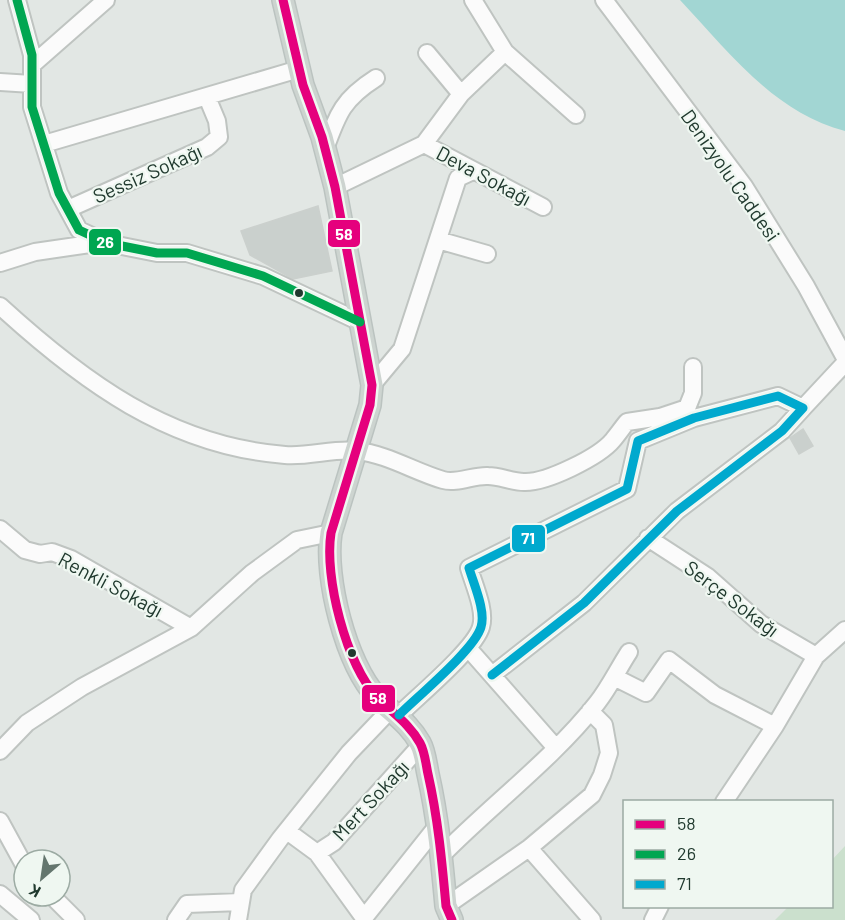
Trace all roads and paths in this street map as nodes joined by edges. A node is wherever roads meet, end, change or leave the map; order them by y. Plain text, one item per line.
1 (17, 0) edge
2 (106, 0) edge
3 (283, 0) edge
4 (473, 0) edge
5 (604, 0) edge
6 (505, 52) junction
7 (427, 54) dead end
8 (32, 65) junction
9 (299, 69) junction
10 (376, 78) dead end
11 (0, 82) edge
12 (32, 84) junction
13 (460, 94) junction
14 (207, 97) junction
15 (576, 115) dead end
16 (44, 144) junction
17 (424, 144) junction
18 (325, 149) junction
19 (473, 171) junction
20 (335, 187) junction
21 (543, 207) dead end
22 (68, 209) junction
23 (438, 240) junction
24 (104, 242) junction
25 (487, 255) dead end
26 (0, 262) edge
27 (0, 306) edge
28 (360, 322) junction
29 (845, 358) edge
30 (845, 363) edge
31 (693, 367) dead end
32 (372, 385) junction
33 (803, 408) junction
34 (356, 450) junction
35 (331, 533) junction
36 (2, 534) edge
37 (648, 538) junction
38 (191, 628) junction
39 (845, 630) edge
40 (468, 648) junction
41 (629, 652) dead end
42 (816, 657) junction
43 (492, 675) junction
44 (614, 676) junction
45 (590, 711) junction
46 (395, 712) junction
47 (775, 726) junction
48 (421, 745) junction
49 (556, 748) junction
50 (0, 751) edge
51 (725, 800) edge
52 (0, 821) edge
53 (438, 825) junction
54 (287, 831) junction
55 (15, 848) edge
56 (529, 848) junction
57 (317, 853) junction
58 (441, 856) junction
59 (0, 894) edge
60 (241, 902) junction
61 (64, 908) edge
62 (449, 913) edge
63 (31, 920) edge
64 (76, 920) edge
65 (176, 920) edge
66 (238, 920) edge
67 (592, 920) edge

1 - 8 street
2 - 8 street
3 - 9 main road
4 - 6 street
5 - 29 street, Denizyolu Caddesi
6 - 13 street
6 - 15 street
7 - 13 street
8 - 12 street
9 - 14 street
9 - 18 main road
10 - 18 street
11 - 12 street
12 - 16 street
13 - 17 street
14 - 16 street
14 - 22 street, Sessiz Sokağı
16 - 22 street
17 - 19 street, Deva Sokağı
17 - 20 street
18 - 20 main road
19 - 21 street, Deva Sokağı
19 - 23 street
20 - 28 main road
22 - 24 street
23 - 25 street
23 - 32 street
24 - 26 street
24 - 28 street
27 - 34 street
28 - 32 main road
30 - 33 street
31 - 34 street
32 - 34 main road
33 - 37 street
33 - 40 street
34 - 35 main road
35 - 38 street
35 - 46 main road
36 - 38 street, Renkli Sokağı
37 - 42 street, Serçe Sokağı
37 - 43 street
38 - 50 street
39 - 42 street
40 - 43 street
40 - 46 street
41 - 44 street
42 - 47 street
43 - 49 street
44 - 45 street
44 - 47 street
45 - 49 street
45 - 56 street
46 - 48 main road
46 - 54 street
47 - 51 street
48 - 53 main road
48 - 57 street, Mert Sokağı
49 - 58 street
52 - 55 street
53 - 57 street, Mert Sokağı
53 - 58 main road
54 - 57 street, Mert Sokağı
54 - 60 street
56 - 62 street
56 - 67 street
58 - 62 main road
59 - 63 street
60 - 65 street
60 - 66 street
61 - 64 street

